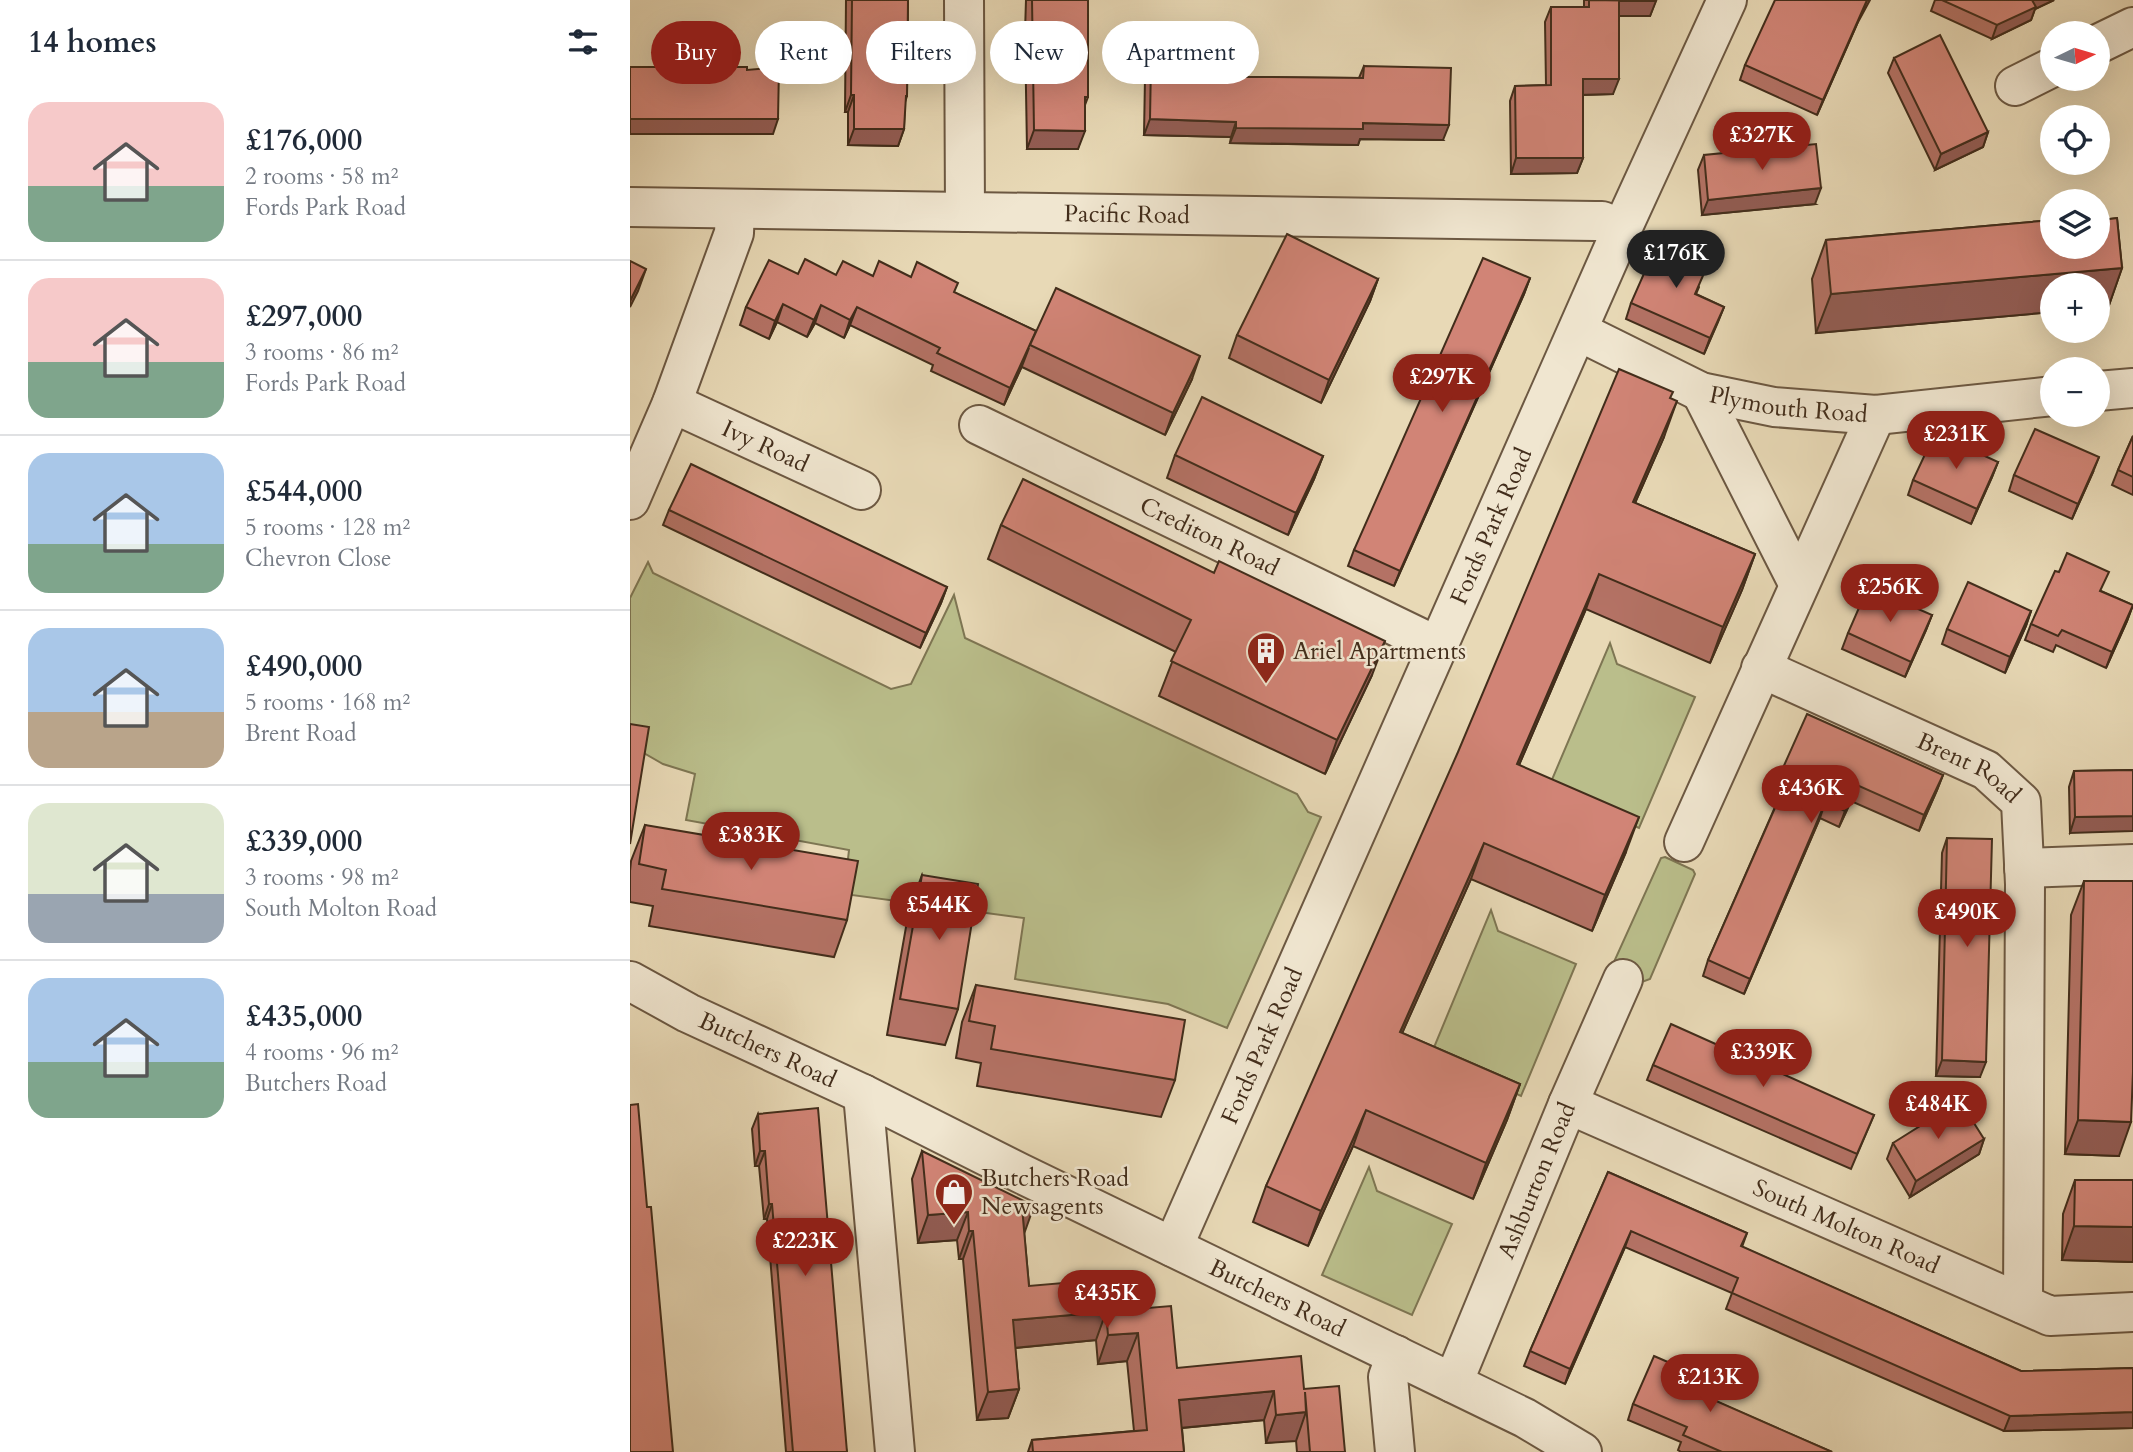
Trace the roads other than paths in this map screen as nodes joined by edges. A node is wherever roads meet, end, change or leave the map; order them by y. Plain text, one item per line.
1 (964, 0) edge
2 (1727, 0) edge
3 (2133, 27) edge
4 (2110, 38) edge
5 (2040, 73) edge
6 (2014, 86) dead end
7 (630, 207) edge
8 (735, 209) junction
9 (965, 212) junction
10 (1622, 229) junction
11 (1578, 331) junction
12 (2133, 388) edge
13 (2110, 390) edge
14 (1701, 392) junction
15 (2040, 397) edge
16 (672, 403) junction
17 (1876, 415) junction
18 (979, 425) dead end
19 (861, 490) dead end
20 (630, 500) edge
21 (1798, 585) junction
22 (1439, 647) junction
23 (1761, 668) junction
24 (1684, 842) dead end
25 (2133, 864) edge
26 (2024, 868) junction
27 (1623, 979) dead end
28 (630, 982) edge
29 (863, 1094) junction
30 (1568, 1104) junction
31 (1172, 1247) junction
32 (2023, 1304) junction
33 (2133, 1312) edge
34 (1396, 1355) junction
35 (1453, 1383) junction
36 (895, 1452) edge
37 (1395, 1452) edge
38 (1582, 1452) edge

1 - 9 street
2 - 10 street, Fords Park Road
3 - 4 street
5 - 6 street
7 - 8 street, Pacific Road
8 - 9 street, Pacific Road
8 - 16 street
9 - 10 street, Pacific Road
10 - 11 street, Fords Park Road
11 - 14 street, Plymouth Road
11 - 22 street, Fords Park Road
12 - 13 street
14 - 17 street, Plymouth Road
14 - 21 street
15 - 17 street, Plymouth Road
16 - 19 street, Ivy Road
16 - 20 street
17 - 21 street
18 - 22 street, Crediton Road
21 - 23 street
22 - 31 street, Fords Park Road
23 - 24 street
23 - 26 street, Brent Road
25 - 26 street
26 - 32 street, Brent Road
27 - 30 street, Ashburton Road
28 - 29 street, Butchers Road
29 - 31 street, Butchers Road
29 - 36 street
30 - 32 street, South Molton Road
30 - 35 street, Ashburton Road
31 - 34 street, Butchers Road
32 - 33 street, South Molton Road
34 - 35 street, Butchers Road
34 - 37 street
35 - 38 street, Butchers Road

